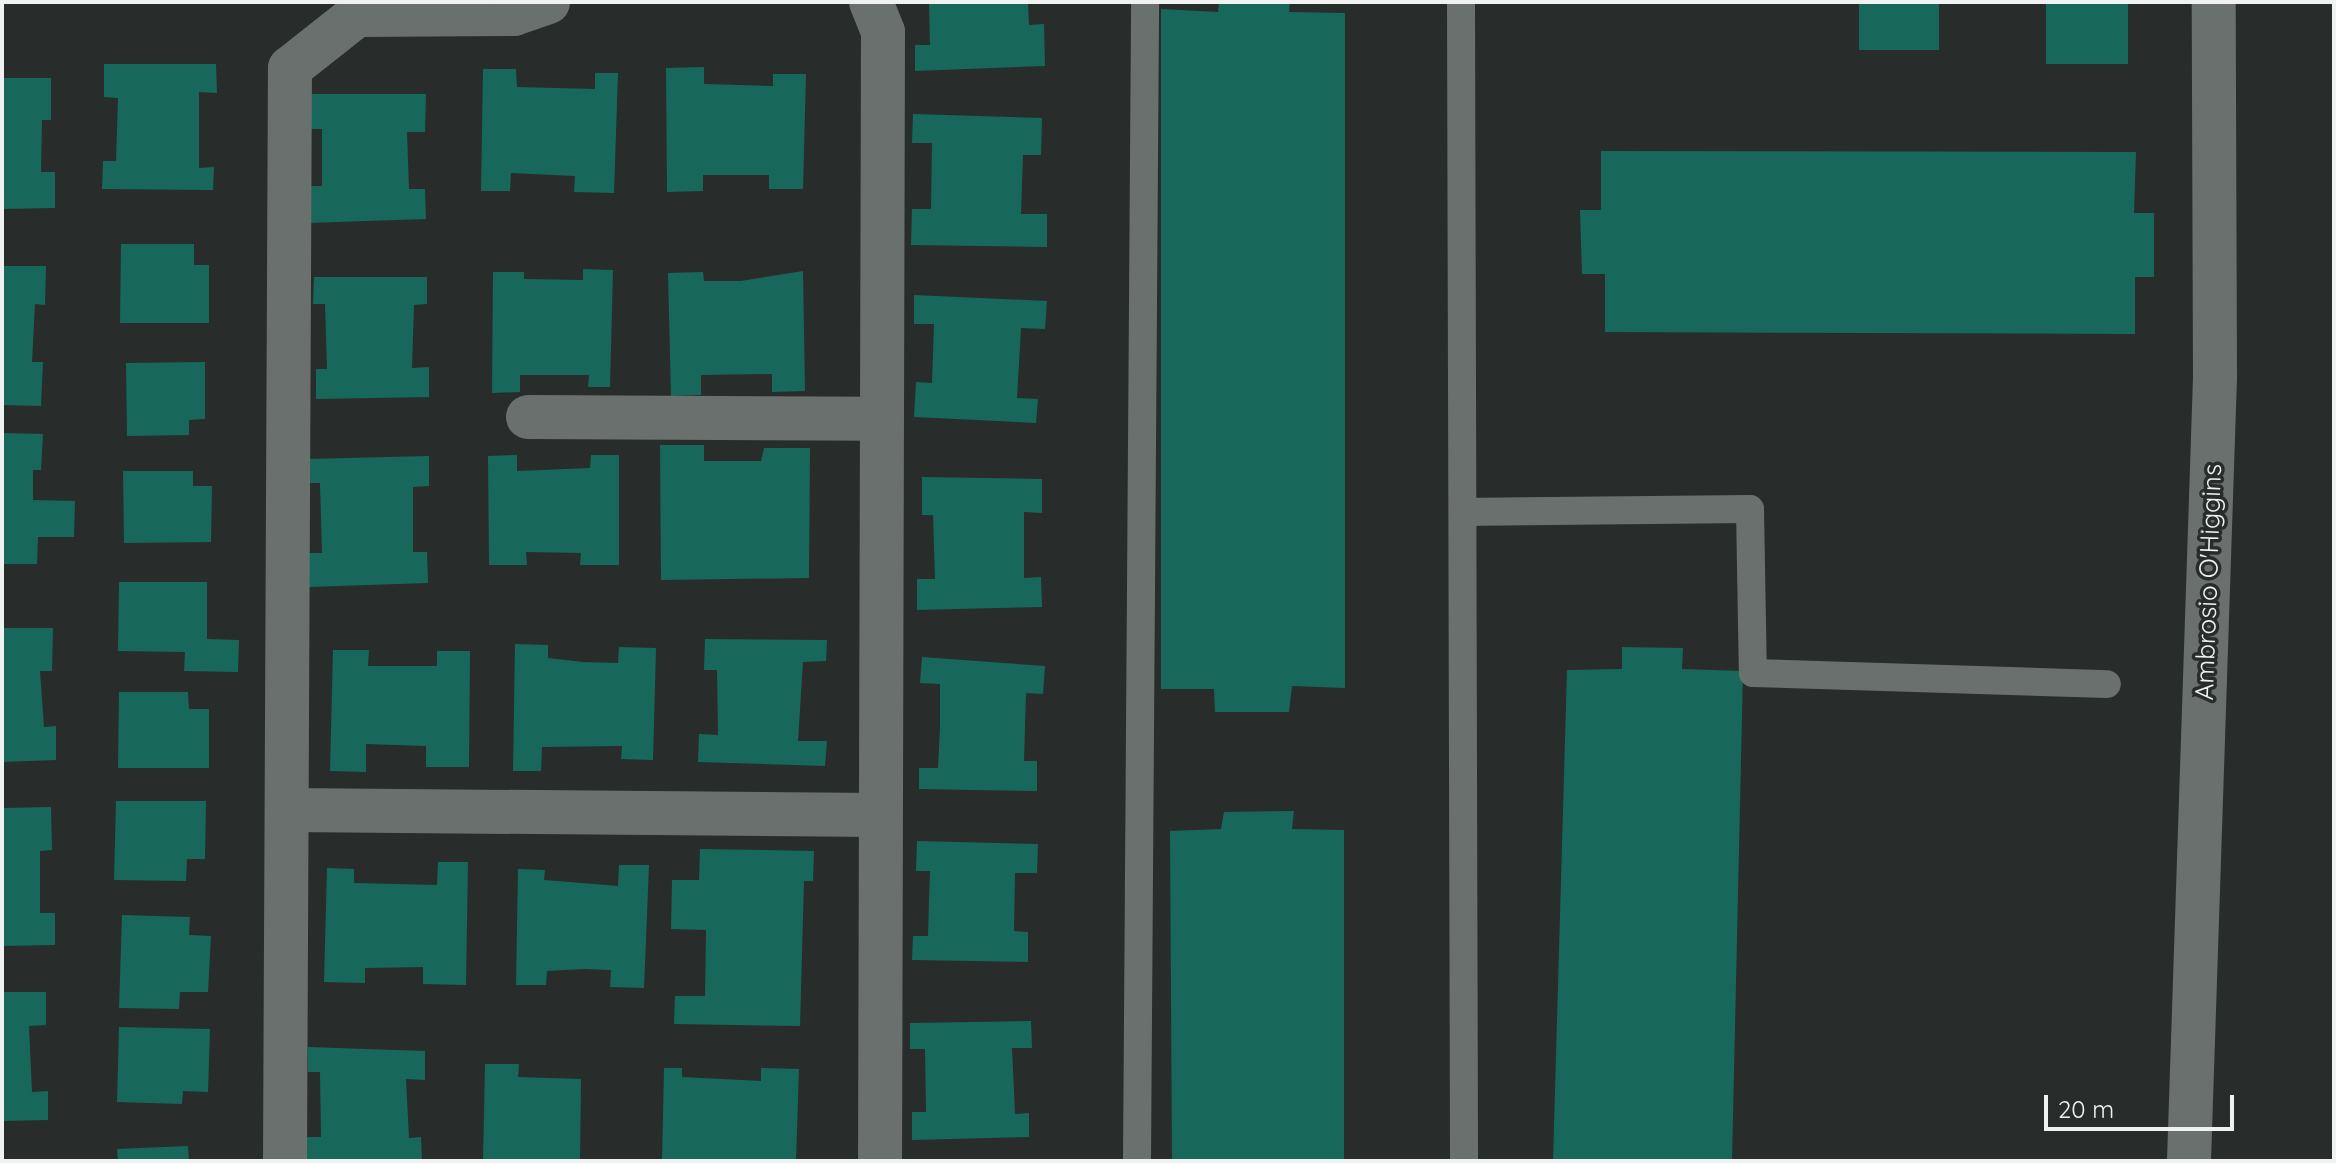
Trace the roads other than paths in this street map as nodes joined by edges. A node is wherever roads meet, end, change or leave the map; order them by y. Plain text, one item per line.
1 (548, 2) edge
2 (871, 2) edge
3 (1145, 2) edge
4 (1461, 2) edge
5 (2214, 2) edge
6 (528, 417) dead end
7 (880, 419) junction
8 (1463, 512) junction
9 (2107, 684) dead end
10 (290, 810) junction
11 (878, 815) junction
12 (285, 1161) edge
13 (880, 1161) edge
14 (1137, 1161) edge
15 (1464, 1161) edge
16 (2189, 1161) edge

1 - 10 street
2 - 7 street
3 - 14 lane
4 - 8 lane
5 - 16 street, Ambrosio O'Higgins
6 - 7 street
7 - 11 street
8 - 9 lane
8 - 15 lane
10 - 11 street
10 - 12 street
11 - 13 street

